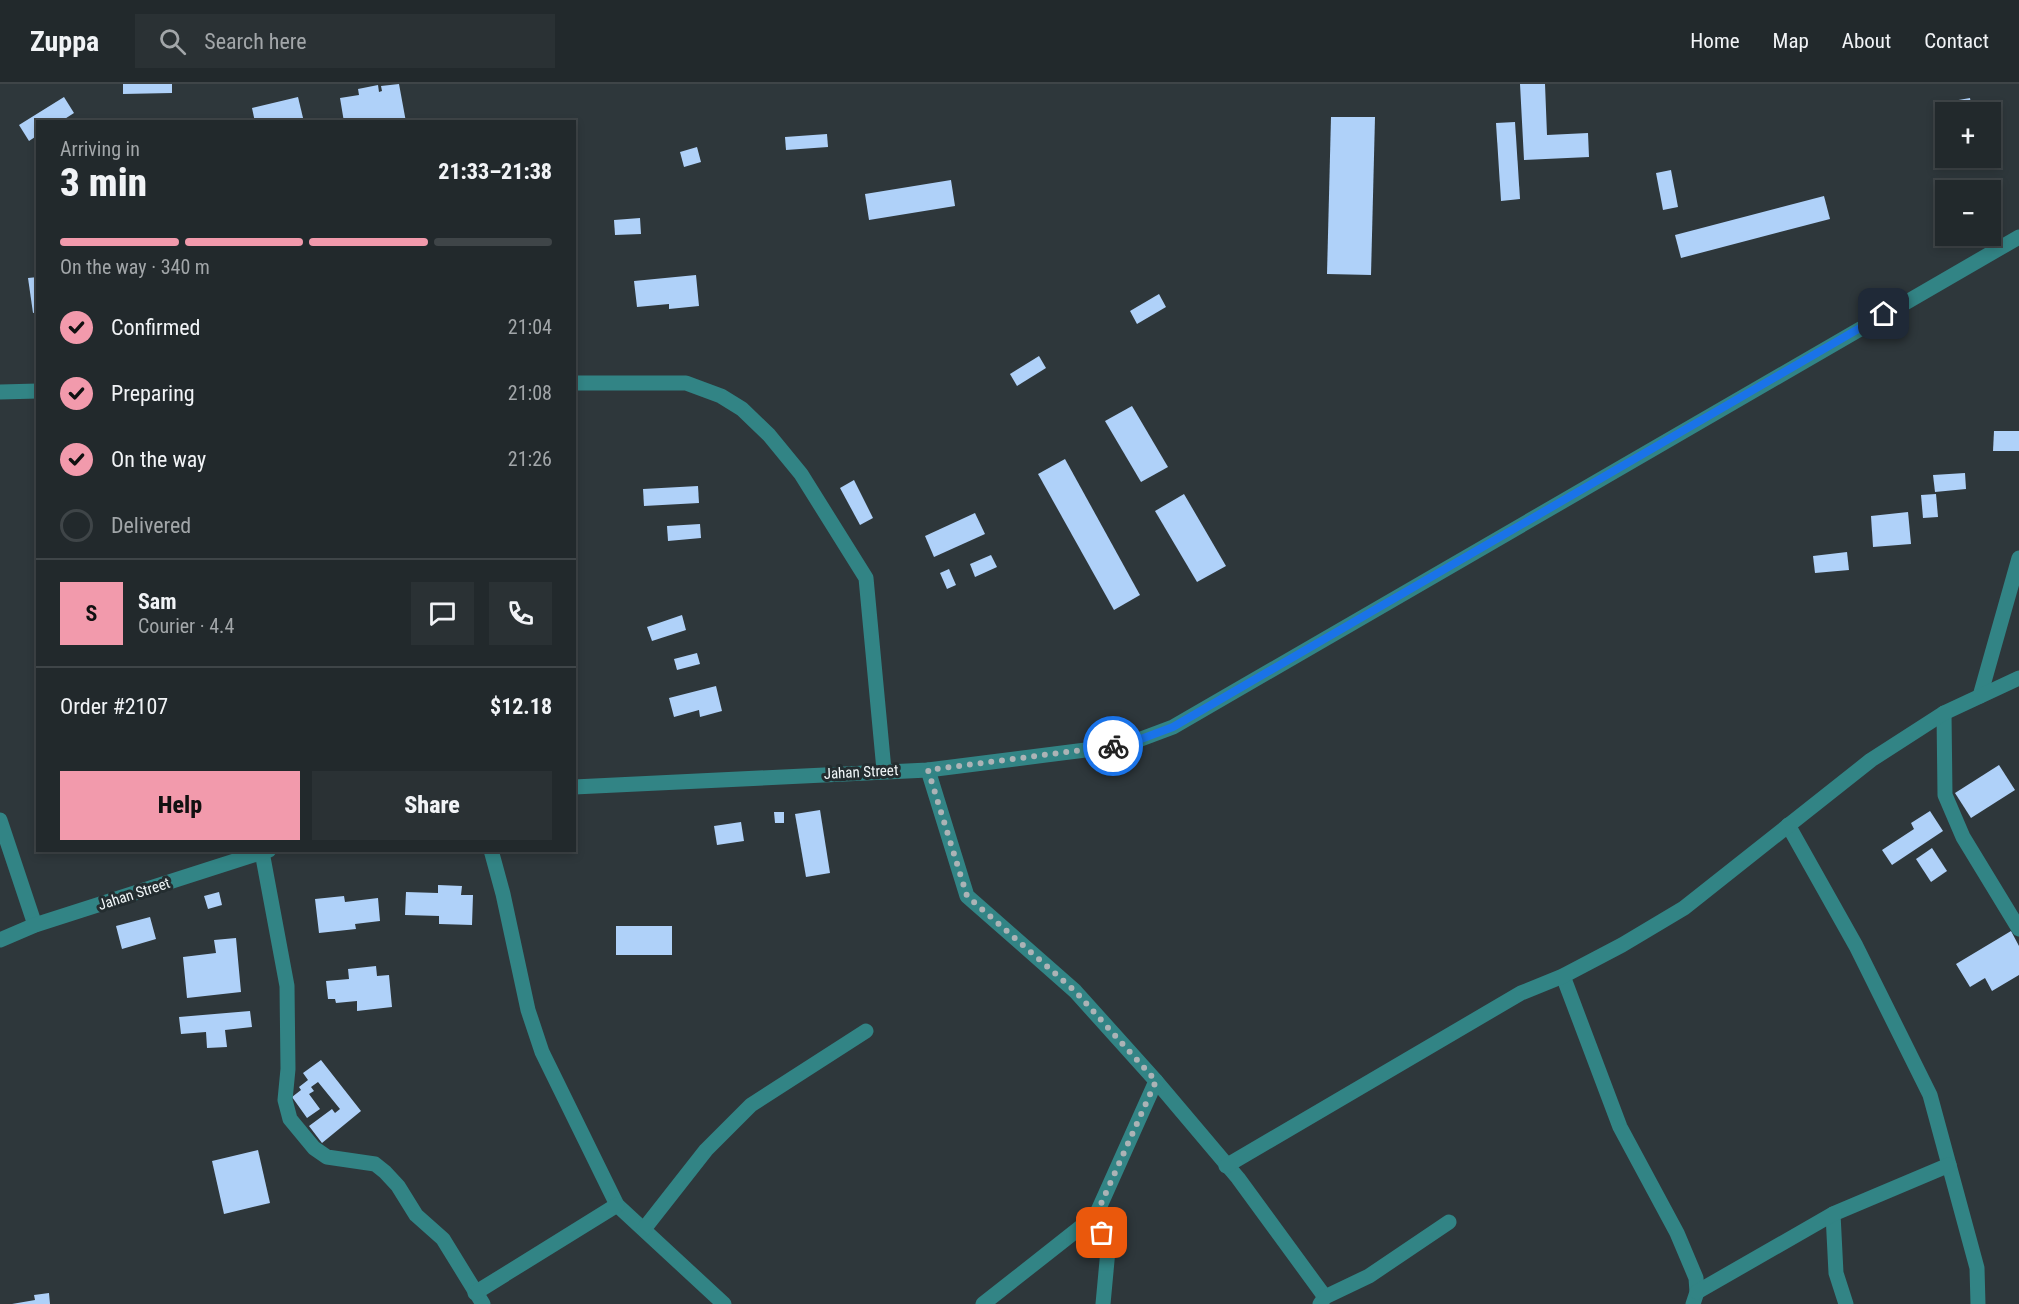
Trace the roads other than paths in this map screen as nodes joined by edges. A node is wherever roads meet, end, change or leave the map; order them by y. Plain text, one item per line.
1 (2019, 237) edge
2 (576, 383) edge
3 (36, 391) edge
4 (0, 392) edge
5 (2019, 558) edge
6 (2019, 678) edge
7 (1980, 696) junction
8 (1944, 713) junction
9 (884, 770) junction
10 (928, 770) junction
11 (576, 787) edge
12 (0, 820) edge
13 (1788, 825) junction
14 (262, 852) edge
15 (265, 852) edge
16 (491, 852) edge
17 (35, 926) junction
18 (2019, 929) edge
19 (0, 940) edge
20 (1563, 976) junction
21 (866, 1031) dead end
22 (1156, 1081) junction
23 (1949, 1165) junction
24 (1226, 1166) junction
25 (617, 1205) junction
26 (1833, 1214) junction
27 (1096, 1215) junction
28 (1449, 1222) dead end
29 (644, 1228) junction
30 (479, 1298) edge
31 (1695, 1298) edge
32 (1323, 1301) edge
33 (724, 1304) edge
34 (983, 1304) edge
35 (1103, 1304) edge
36 (1846, 1304) edge
37 (1978, 1304) edge

1 - 10 street, Jahan Street
2 - 9 street
3 - 4 street
5 - 7 street
6 - 7 street
7 - 8 street
8 - 13 street
8 - 18 street
9 - 10 street, Jahan Street
9 - 11 street, Jahan Street
10 - 22 street
12 - 17 street
13 - 20 street
13 - 23 street
14 - 17 street, Jahan Street
15 - 30 street
16 - 25 street
17 - 19 street, Jahan Street
20 - 24 street
20 - 31 street
21 - 29 street
22 - 24 street
22 - 27 street
23 - 26 street
23 - 37 street
24 - 32 street
25 - 29 street
25 - 30 street
26 - 31 street
26 - 36 street
27 - 34 street
27 - 35 street
28 - 32 street
29 - 33 street

